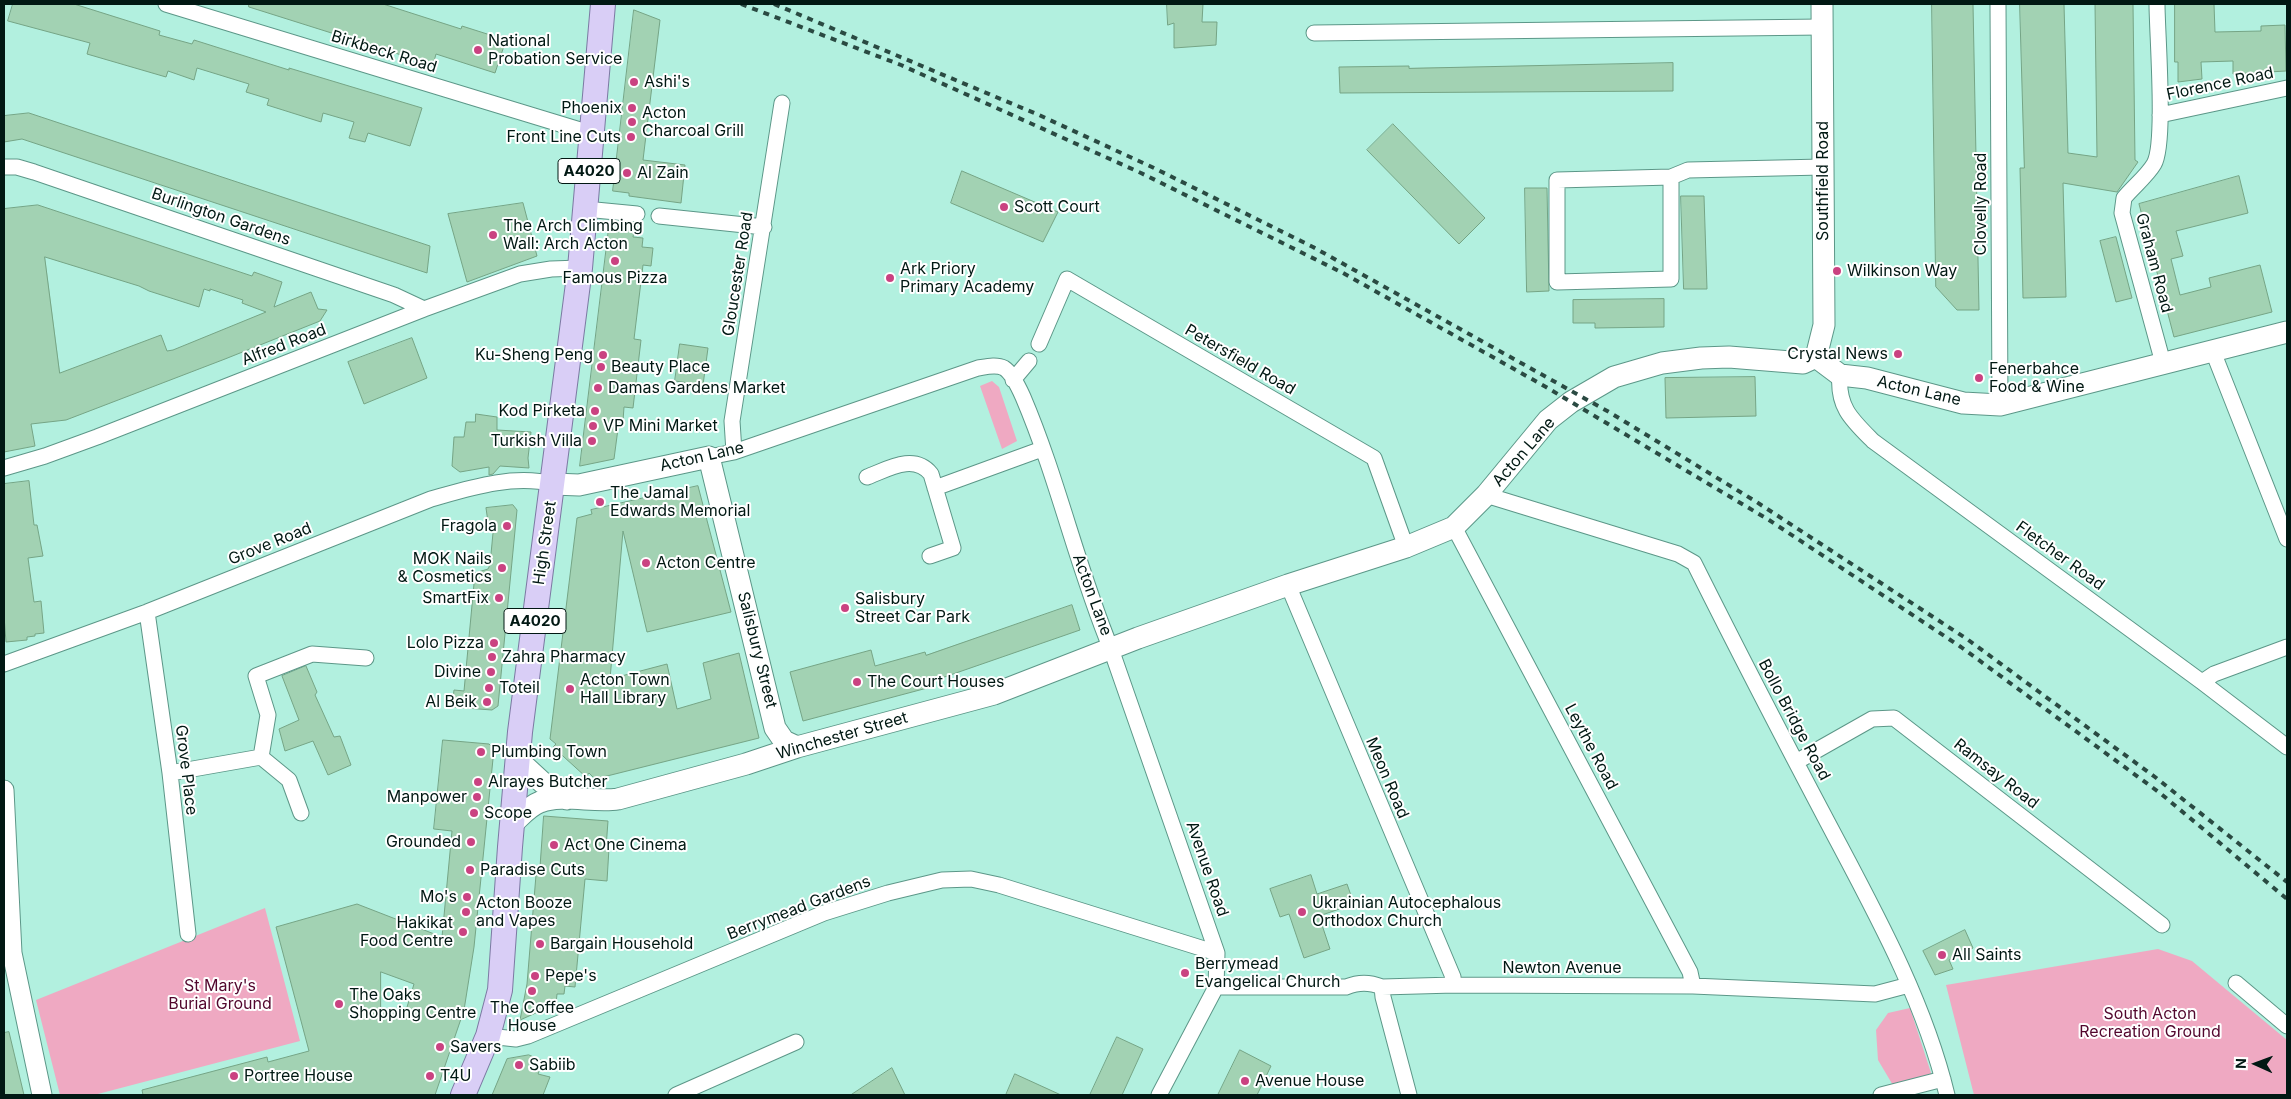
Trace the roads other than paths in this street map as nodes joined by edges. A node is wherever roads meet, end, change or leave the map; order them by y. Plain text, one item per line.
1 (166, 4) edge
2 (603, 4) edge
3 (1822, 4) edge
4 (1998, 4) edge
5 (2157, 4) edge
6 (1822, 27) junction
7 (1314, 33) dead end
8 (2287, 88) edge
9 (782, 103) dead end
10 (2160, 115) junction
11 (593, 134) junction
12 (4, 167) edge
13 (1823, 167) junction
14 (1670, 177) junction
15 (585, 209) junction
16 (637, 214) dead end
17 (659, 216) dead end
18 (764, 227) junction
19 (580, 268) junction
20 (424, 309) junction
21 (2287, 332) edge
22 (1039, 344) dead end
23 (2212, 349) junction
24 (1816, 357) junction
25 (1029, 361) dead end
26 (2162, 362) junction
27 (1840, 375) junction
28 (1013, 380) junction
29 (2000, 404) junction
30 (1042, 450) junction
31 (734, 452) junction
32 (709, 457) junction
33 (4, 468) edge
34 (867, 477) dead end
35 (553, 484) junction
36 (935, 488) junction
37 (1486, 495) junction
38 (1454, 527) junction
39 (2287, 539) edge
40 (1406, 548) junction
41 (930, 556) dead end
42 (1288, 585) junction
43 (147, 612) junction
44 (2287, 647) edge
45 (1112, 649) junction
46 (366, 658) dead end
47 (4, 664) edge
48 (2202, 682) junction
49 (776, 728) junction
50 (2287, 747) edge
51 (797, 748) junction
52 (261, 757) junction
53 (518, 760) junction
54 (759, 760) junction
55 (1796, 762) junction
56 (170, 773) junction
57 (4, 790) edge
58 (567, 798) junction
59 (301, 813) dead end
60 (512, 824) junction
61 (2162, 925) dead end
62 (188, 934) dead end
63 (1217, 953) junction
64 (8, 954) edge
65 (2236, 983) dead end
66 (1454, 985) junction
67 (1909, 985) junction
68 (1693, 986) junction
69 (1216, 987) junction
70 (1382, 987) junction
71 (2287, 1026) edge
72 (488, 1036) junction
73 (796, 1042) dead end
74 (1943, 1079) junction
75 (42, 1095) edge
76 (463, 1095) edge
77 (676, 1095) edge
78 (1159, 1095) edge
79 (1408, 1095) edge
80 (1881, 1095) edge
81 (1947, 1095) edge

1 - 11 street, Birkbeck Road
2 - 11 main road, A4020
3 - 6 main road, Southfield Road
4 - 29 street, Clovelly Road
5 - 10 street, Graham Road
6 - 7 street
6 - 13 main road, Southfield Road
8 - 10 street, Florence Road
9 - 18 street, Gloucester Road
10 - 26 street, Graham Road
11 - 15 main road, High Street / A4020
12 - 20 street, Burlington Gardens
13 - 14 street
13 - 24 main road, Southfield Road
14 - 14 street
15 - 16 street
15 - 19 main road, High Street / A4020
17 - 18 street
18 - 31 street, Gloucester Road
19 - 20 street, Alfred Road
19 - 35 main road, High Street / A4020
20 - 33 street, Alfred Road
21 - 23 main road, Acton Lane
22 - 40 street, Petersfield Road
23 - 26 main road, Acton Lane
23 - 39 street
24 - 27 main road
24 - 37 main road, Acton Lane
25 - 28 street
26 - 29 main road, Acton Lane
27 - 29 main road, Acton Lane
27 - 48 street, Fletcher Road
28 - 30 street, Acton Lane
28 - 31 street, Acton Lane
30 - 36 street
30 - 45 street, Acton Lane
31 - 32 street, Acton Lane
32 - 35 main road, Acton Lane
32 - 49 main road, Salisbury Street
34 - 36 street
35 - 43 street, Grove Road
35 - 53 main road, High Street / A4020
36 - 41 street
37 - 38 main road, Acton Lane
37 - 55 street, Bollo Bridge Road
38 - 40 main road, Acton Lane
38 - 68 street, Leythe Road
40 - 42 main road, Acton Lane
42 - 45 main road, Acton Lane
42 - 66 street, Meon Road
43 - 47 street, Grove Road
43 - 56 street, Grove Place
44 - 48 street
45 - 51 main road, Winchester Street
45 - 63 street, Avenue Road
46 - 52 street
48 - 50 street, Fletcher Road
49 - 51 main road, Salisbury Street
49 - 54 main road, Salisbury Street
51 - 54 main road, Winchester Street
52 - 56 street
52 - 59 street
53 - 58 main road, Winchester Street
53 - 60 main road, High Street / A4020
54 - 58 main road, Winchester Street
55 - 61 street, Ramsay Road
55 - 67 street, Bollo Bridge Road
56 - 62 street, Grove Place
57 - 64 street
58 - 60 main road, Winchester Street
60 - 72 main road, High Street / A4020
63 - 69 street, Avenue Road
63 - 72 street, Berrymead Gardens
64 - 75 street
65 - 71 street
66 - 68 street, Newton Avenue
66 - 70 street, Newton Avenue
67 - 68 street, Newton Avenue
67 - 74 street, Bollo Bridge Road
69 - 70 street, Newton Avenue
69 - 78 street, Avenue Road
70 - 79 street
72 - 76 main road, High Street / A4020
73 - 77 street
74 - 80 street
74 - 81 street, Bollo Bridge Road

